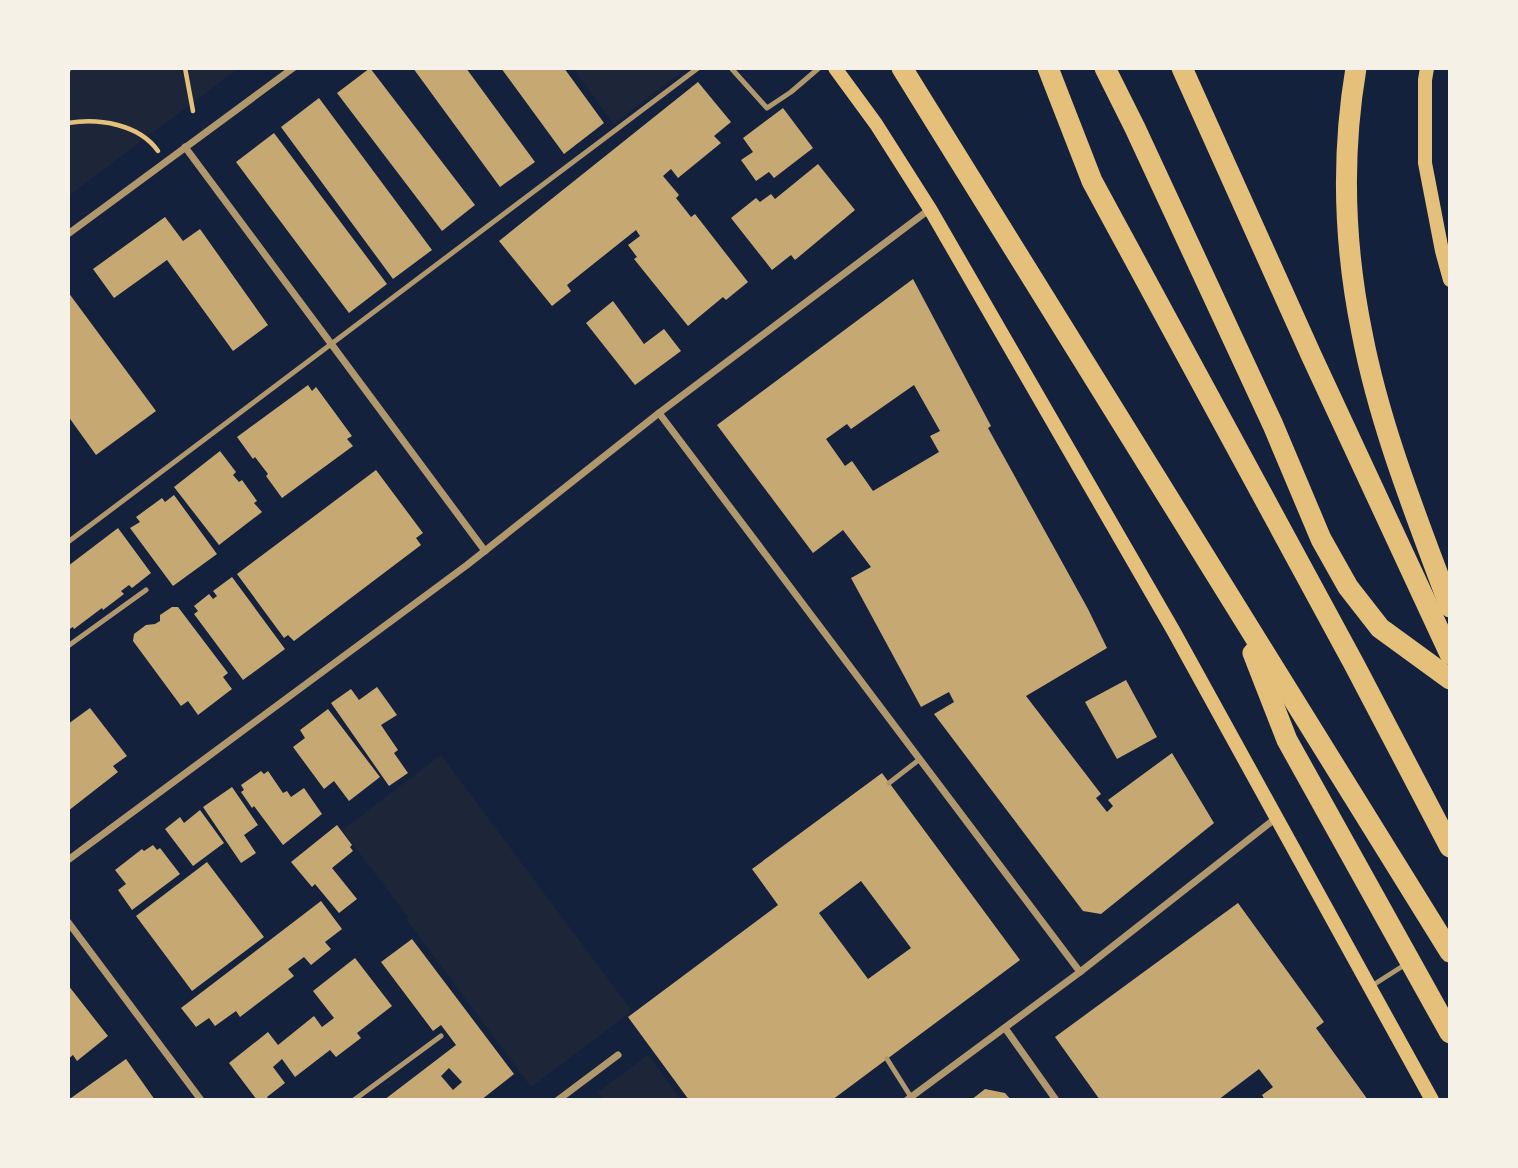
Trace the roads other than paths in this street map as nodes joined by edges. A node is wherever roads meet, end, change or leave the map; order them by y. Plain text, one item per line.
1 (293, 68) edge
2 (698, 68) edge
3 (731, 68) edge
4 (819, 68) edge
5 (835, 68) edge
6 (902, 68) edge
7 (1048, 68) edge
8 (1105, 68) edge
9 (1356, 68) edge
10 (1427, 68) edge
11 (1186, 73) edge
12 (186, 147) junction
13 (930, 209) junction
14 (68, 233) edge
15 (1450, 280) edge
16 (332, 344) junction
17 (659, 413) junction
18 (68, 542) edge
19 (485, 551) junction
20 (146, 590) dead end
21 (1450, 607) edge
22 (1236, 608) junction
23 (68, 646) edge
24 (1450, 654) edge
25 (1450, 679) edge
26 (920, 759) junction
27 (889, 783) dead end
28 (1277, 818) junction
29 (1450, 847) edge
30 (68, 860) edge
31 (68, 922) edge
32 (1450, 952) edge
33 (1415, 959) dead end
34 (1080, 972) junction
35 (1370, 987) junction
36 (1004, 1028) junction
37 (1450, 1033) edge
38 (441, 1036) dead end
39 (618, 1055) dead end
40 (887, 1059) dead end
41 (909, 1098) edge
42 (201, 1100) edge
43 (354, 1100) edge
44 (558, 1100) edge
45 (1056, 1100) edge
46 (1432, 1100) edge

1 - 12 street
2 - 16 lane
3 - 4 lane
5 - 13 main road
6 - 22 highway
7 - 29 highway
8 - 25 highway
9 - 21 highway
10 - 15 main road
11 - 24 highway
12 - 14 street
12 - 16 street
13 - 17 street
13 - 28 main road
16 - 18 lane
16 - 19 street
17 - 19 street
17 - 26 street
19 - 30 street
20 - 23 lane
22 - 32 highway
22 - 37 highway
26 - 27 lane
26 - 34 street
28 - 34 street
28 - 35 main road
31 - 42 street
33 - 35 lane
34 - 36 street
35 - 46 main road
36 - 41 street
36 - 45 street
38 - 43 lane
39 - 44 street
40 - 41 lane

